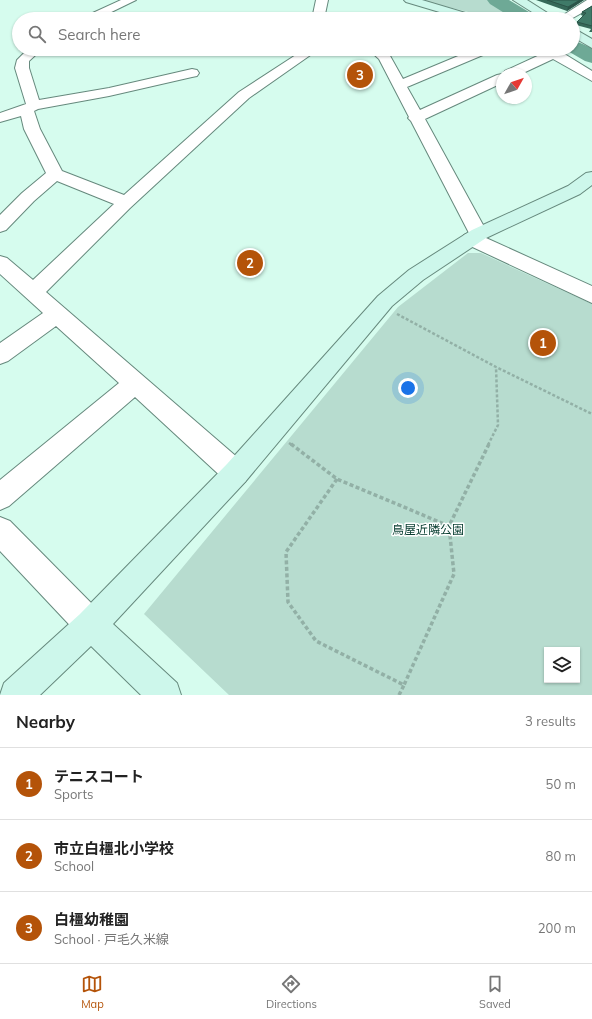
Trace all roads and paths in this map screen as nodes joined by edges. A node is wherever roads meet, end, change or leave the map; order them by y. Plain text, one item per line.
1 (130, 0) edge
2 (322, 0) edge
3 (410, 0) edge
4 (519, 0) edge
5 (592, 2) edge
6 (103, 12) edge
7 (319, 12) edge
8 (451, 12) edge
9 (539, 12) edge
10 (575, 12) edge
11 (580, 19) edge
12 (584, 20) edge
13 (580, 36) edge
14 (592, 44) edge
15 (580, 47) edge
16 (592, 50) edge
17 (28, 56) edge
18 (302, 56) edge
19 (383, 56) edge
20 (470, 56) edge
21 (541, 56) edge
22 (558, 56) edge
23 (520, 68) edge
24 (192, 74) dead end
25 (592, 77) edge
26 (496, 81) edge
27 (399, 86) junction
28 (30, 107) junction
29 (0, 118) edge
30 (415, 118) junction
31 (55, 174) junction
32 (592, 177) edge
33 (126, 202) junction
34 (0, 226) edge
35 (475, 237) junction
36 (0, 263) edge
37 (587, 288) edge
38 (34, 292) junction
39 (58, 313) junction
40 (395, 313) dead end
41 (0, 355) edge
42 (496, 367) junction
43 (135, 383) junction
44 (592, 414) edge
45 (287, 442) dead end
46 (236, 473) junction
47 (337, 479) junction
48 (0, 497) edge
49 (449, 526) junction
50 (0, 531) edge
51 (91, 624) junction
52 (404, 685) junction
53 (16, 695) edge
54 (165, 695) edge
55 (399, 695) edge

1 - 6 street
2 - 7 street
3 - 8 street
4 - 9 street
5 - 10 street
11 - 12 street
13 - 14 street
15 - 16 street
17 - 28 street
18 - 33 street
19 - 27 street
20 - 27 street
21 - 23 street
22 - 25 street
24 - 28 street
26 - 30 street
27 - 30 street
28 - 29 street
28 - 31 street
30 - 35 street
31 - 33 street
31 - 34 street
32 - 35 street
33 - 38 street
35 - 37 street
35 - 46 street
36 - 38 street
38 - 39 street
39 - 41 street
39 - 43 street
40 - 42 path
42 - 44 path
42 - 49 path
43 - 46 street
43 - 48 street
45 - 47 path
46 - 51 street
47 - 49 path
47 - 52 path
49 - 52 path
50 - 51 street
51 - 53 street
51 - 54 street
52 - 55 path

